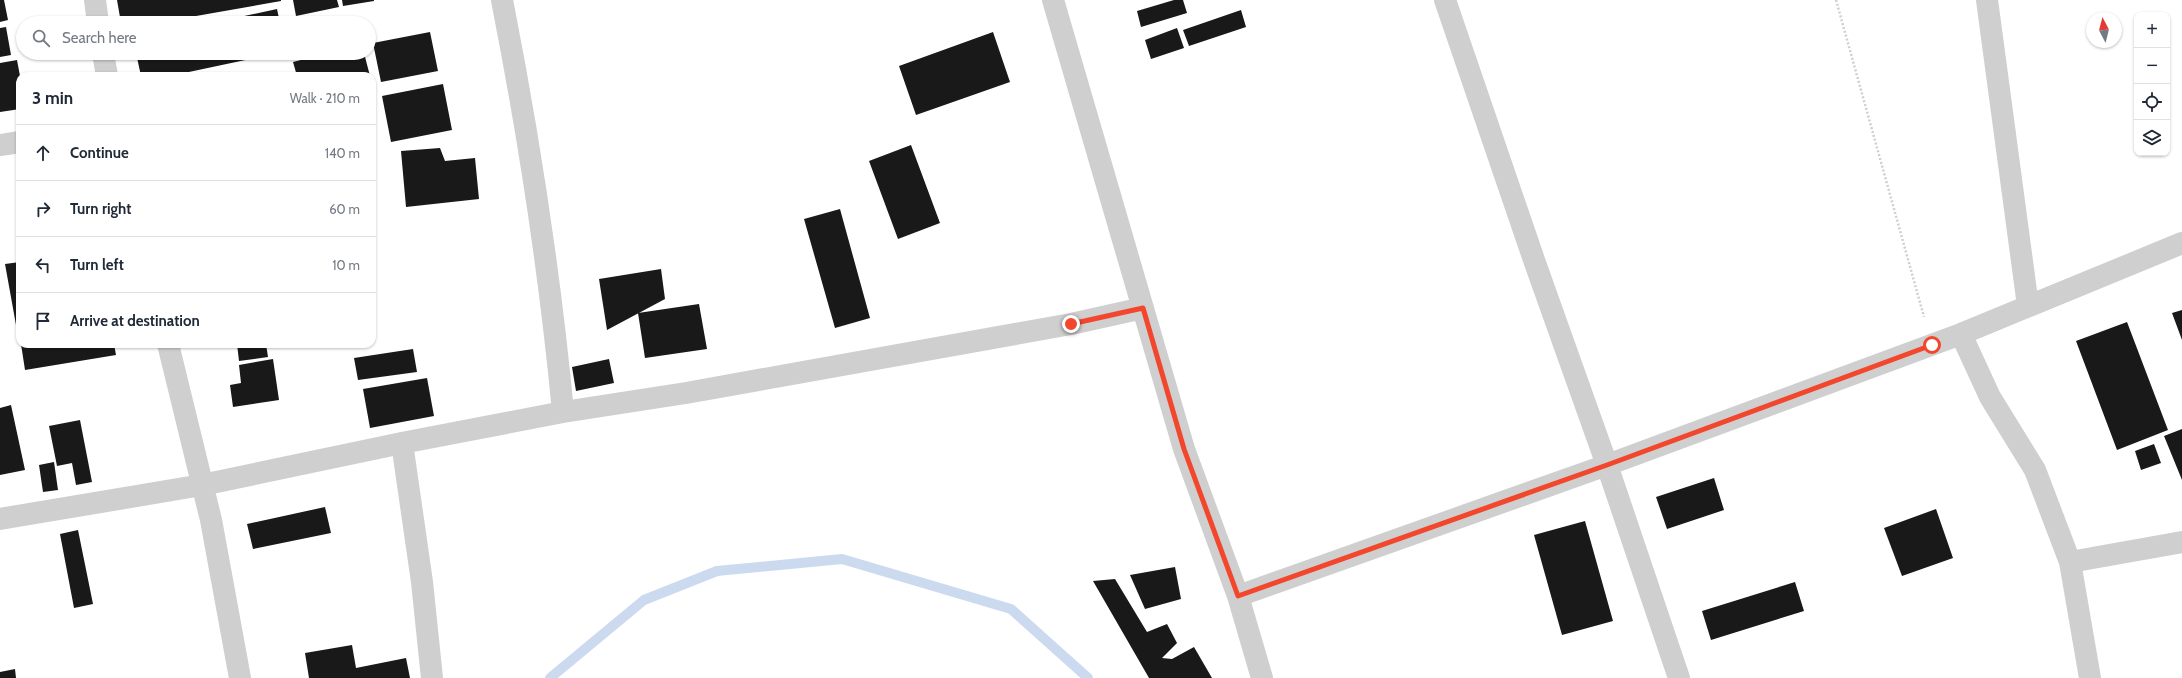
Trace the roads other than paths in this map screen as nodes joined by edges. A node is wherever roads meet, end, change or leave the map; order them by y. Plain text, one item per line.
1 (95, 0) edge
2 (502, 0) edge
3 (1053, 0) edge
4 (1445, 0) edge
5 (1987, 0) edge
6 (97, 16) edge
7 (104, 60) edge
8 (106, 72) edge
9 (16, 143) edge
10 (0, 145) edge
11 (2182, 243) edge
12 (2028, 306) junction
13 (1143, 308) junction
14 (1961, 334) junction
15 (169, 348) edge
16 (563, 412) junction
17 (402, 443) junction
18 (1607, 465) junction
19 (202, 485) junction
20 (0, 519) edge
21 (2182, 542) edge
22 (2070, 562) junction
23 (1238, 596) junction
24 (240, 678) edge
25 (432, 678) edge
26 (1262, 678) edge
27 (1679, 678) edge
28 (2090, 678) edge

1 - 6 street
2 - 16 street
3 - 13 street
4 - 18 street
5 - 12 street
7 - 8 street
9 - 10 street
11 - 12 street
12 - 14 street
13 - 16 street
13 - 23 street
14 - 18 street
14 - 22 street
15 - 19 street
16 - 17 street
17 - 19 street
17 - 25 street
18 - 23 street
18 - 27 street
19 - 20 street
19 - 24 street
21 - 22 street
22 - 28 street
23 - 26 street

